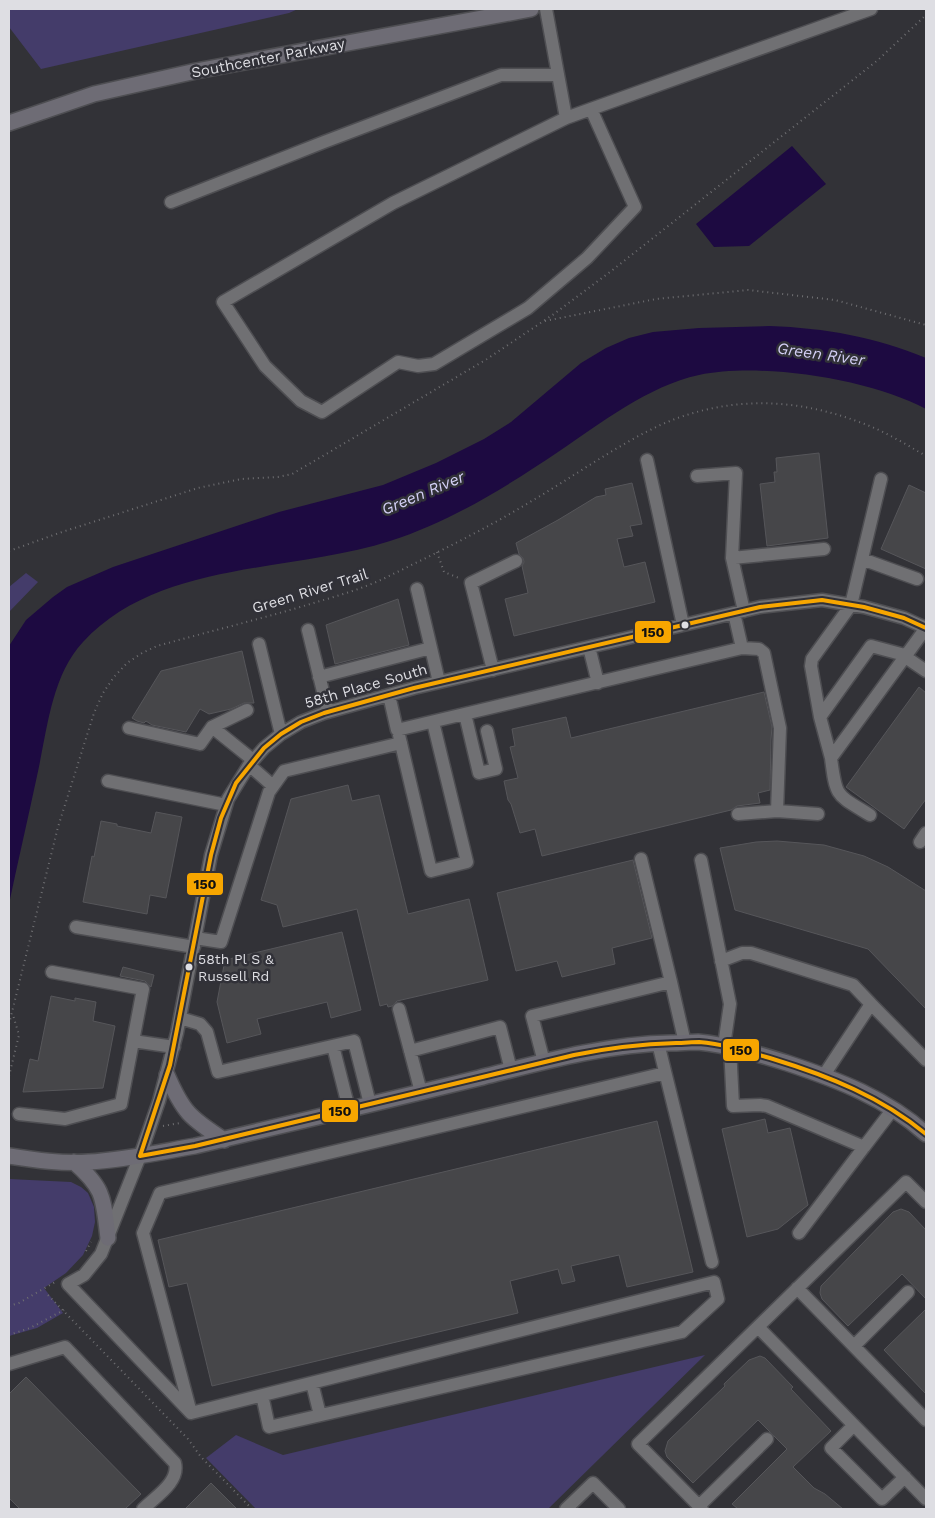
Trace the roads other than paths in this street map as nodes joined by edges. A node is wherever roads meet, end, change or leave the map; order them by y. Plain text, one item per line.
1 (531, 9) edge
2 (546, 9) edge
3 (871, 9) edge
4 (558, 75) junction
5 (591, 110) junction
6 (566, 118) junction
7 (9, 123) edge
8 (171, 202) dead end
9 (647, 460) dead end
10 (697, 476) dead end
11 (881, 478) dead end
12 (824, 549) dead end
13 (732, 558) junction
14 (862, 559) junction
15 (516, 561) dead end
16 (916, 579) dead end
17 (417, 589) dead end
18 (850, 605) junction
19 (739, 612) junction
20 (683, 625) junction
21 (926, 628) edge
22 (308, 630) dead end
23 (258, 644) dead end
24 (589, 647) junction
25 (431, 648) junction
26 (742, 648) junction
27 (905, 656) junction
28 (493, 670) junction
29 (926, 671) edge
30 (319, 677) junction
31 (439, 682) junction
32 (598, 683) junction
33 (389, 695) junction
34 (247, 710) dead end
35 (328, 712) junction
36 (465, 714) junction
37 (820, 717) junction
38 (433, 722) junction
39 (212, 727) junction
40 (129, 728) dead end
41 (398, 730) junction
42 (487, 731) dead end
43 (281, 734) junction
44 (401, 744) junction
45 (831, 758) junction
46 (251, 763) junction
47 (108, 781) dead end
48 (273, 786) junction
49 (226, 806) junction
50 (778, 810) junction
51 (738, 814) dead end
52 (818, 814) dead end
53 (870, 814) dead end
54 (641, 859) dead end
55 (701, 860) dead end
56 (76, 927) dead end
57 (194, 943) junction
58 (721, 960) junction
59 (52, 972) dead end
60 (671, 982) junction
61 (871, 1004) junction
62 (399, 1009) dead end
63 (180, 1018) junction
64 (133, 1042) junction
65 (658, 1043) junction
66 (685, 1043) junction
67 (333, 1046) junction
68 (727, 1046) junction
69 (174, 1047) junction
70 (410, 1051) junction
71 (926, 1060) edge
72 (544, 1062) junction
73 (511, 1070) junction
74 (665, 1073) junction
75 (167, 1075) junction
76 (824, 1075) junction
77 (421, 1092) junction
78 (370, 1104) junction
79 (349, 1109) junction
80 (893, 1109) junction
81 (19, 1114) dead end
82 (926, 1134) edge
83 (224, 1140) junction
84 (864, 1147) junction
85 (9, 1156) edge
86 (140, 1156) junction
87 (74, 1162) junction
88 (926, 1202) edge
89 (799, 1233) dead end
90 (108, 1238) junction
91 (712, 1262) dead end
92 (797, 1288) junction
93 (908, 1292) dead end
94 (758, 1327) junction
95 (854, 1346) junction
96 (9, 1364) edge
97 (312, 1383) junction
98 (262, 1395) junction
99 (191, 1413) junction
100 (320, 1415) junction
101 (926, 1420) edge
102 (854, 1425) junction
103 (767, 1439) dead end
104 (905, 1477) junction
105 (926, 1499) edge
106 (700, 1508) edge
107 (143, 1509) edge
108 (566, 1509) edge
109 (619, 1509) edge

1 - 7 main road, Southcenter Parkway
2 - 4 street
3 - 5 street
4 - 6 street
4 - 8 street
5 - 6 street
5 - 6 street
9 - 20 street
10 - 13 street
11 - 14 street
12 - 13 street
13 - 19 street
14 - 16 street
14 - 18 street
15 - 28 street
17 - 25 street
18 - 19 street, 58th Place South
18 - 21 street, 58th Place South
18 - 37 street
19 - 20 street, 58th Place South
19 - 26 street
20 - 24 street, 58th Place South
21 - 27 street
22 - 30 street
23 - 43 street
24 - 28 street, 58th Place South
24 - 32 street
25 - 30 street
25 - 31 street
26 - 32 street
26 - 50 street
27 - 29 street
27 - 37 street
27 - 45 street
28 - 31 street, 58th Place South
30 - 35 street
31 - 33 street, 58th Place South
32 - 36 street
33 - 35 street, 58th Place South
33 - 41 street
34 - 39 street
35 - 43 street, 58th Place South
36 - 38 street
36 - 42 street
37 - 45 street
38 - 41 street
38 - 44 street
39 - 40 street
39 - 46 street
41 - 44 street
43 - 46 street, 58th Place South
44 - 48 street
45 - 53 street
46 - 48 street
46 - 49 street, 58th Place South
47 - 49 street
48 - 57 street
49 - 57 street, 58th Place South
50 - 51 street
50 - 52 street
54 - 60 street
55 - 58 street
56 - 57 street
57 - 63 street, 58th Place South
58 - 61 street
58 - 68 street
59 - 64 street
60 - 66 street
60 - 72 street
61 - 71 street
61 - 76 street
62 - 70 street
63 - 67 street
63 - 69 street, 58th Place South
64 - 69 street
64 - 81 street
65 - 66 main road
65 - 72 main road
65 - 74 street
66 - 68 main road
67 - 78 street
67 - 79 street
68 - 76 main road
68 - 84 street
69 - 75 street, 58th Place South
70 - 73 street
70 - 77 street
72 - 73 main road
73 - 77 main road
74 - 91 street
74 - 99 street
75 - 83 main road
75 - 86 street, 58th Place South
76 - 80 main road
77 - 78 main road
78 - 79 main road
79 - 83 main road
80 - 82 main road
80 - 84 street
83 - 86 main road
84 - 89 street
85 - 87 main road
86 - 87 main road
86 - 90 street, 58th Place South
87 - 90 main road
88 - 92 street
90 - 99 street, 58th Place South
92 - 94 street
92 - 95 street
93 - 95 street
94 - 102 street
94 - 106 street
95 - 101 street
96 - 107 street
97 - 98 street
97 - 100 street
97 - 100 street
98 - 99 street
98 - 100 street
102 - 104 street
102 - 104 street
103 - 106 street
104 - 105 street
108 - 109 street

